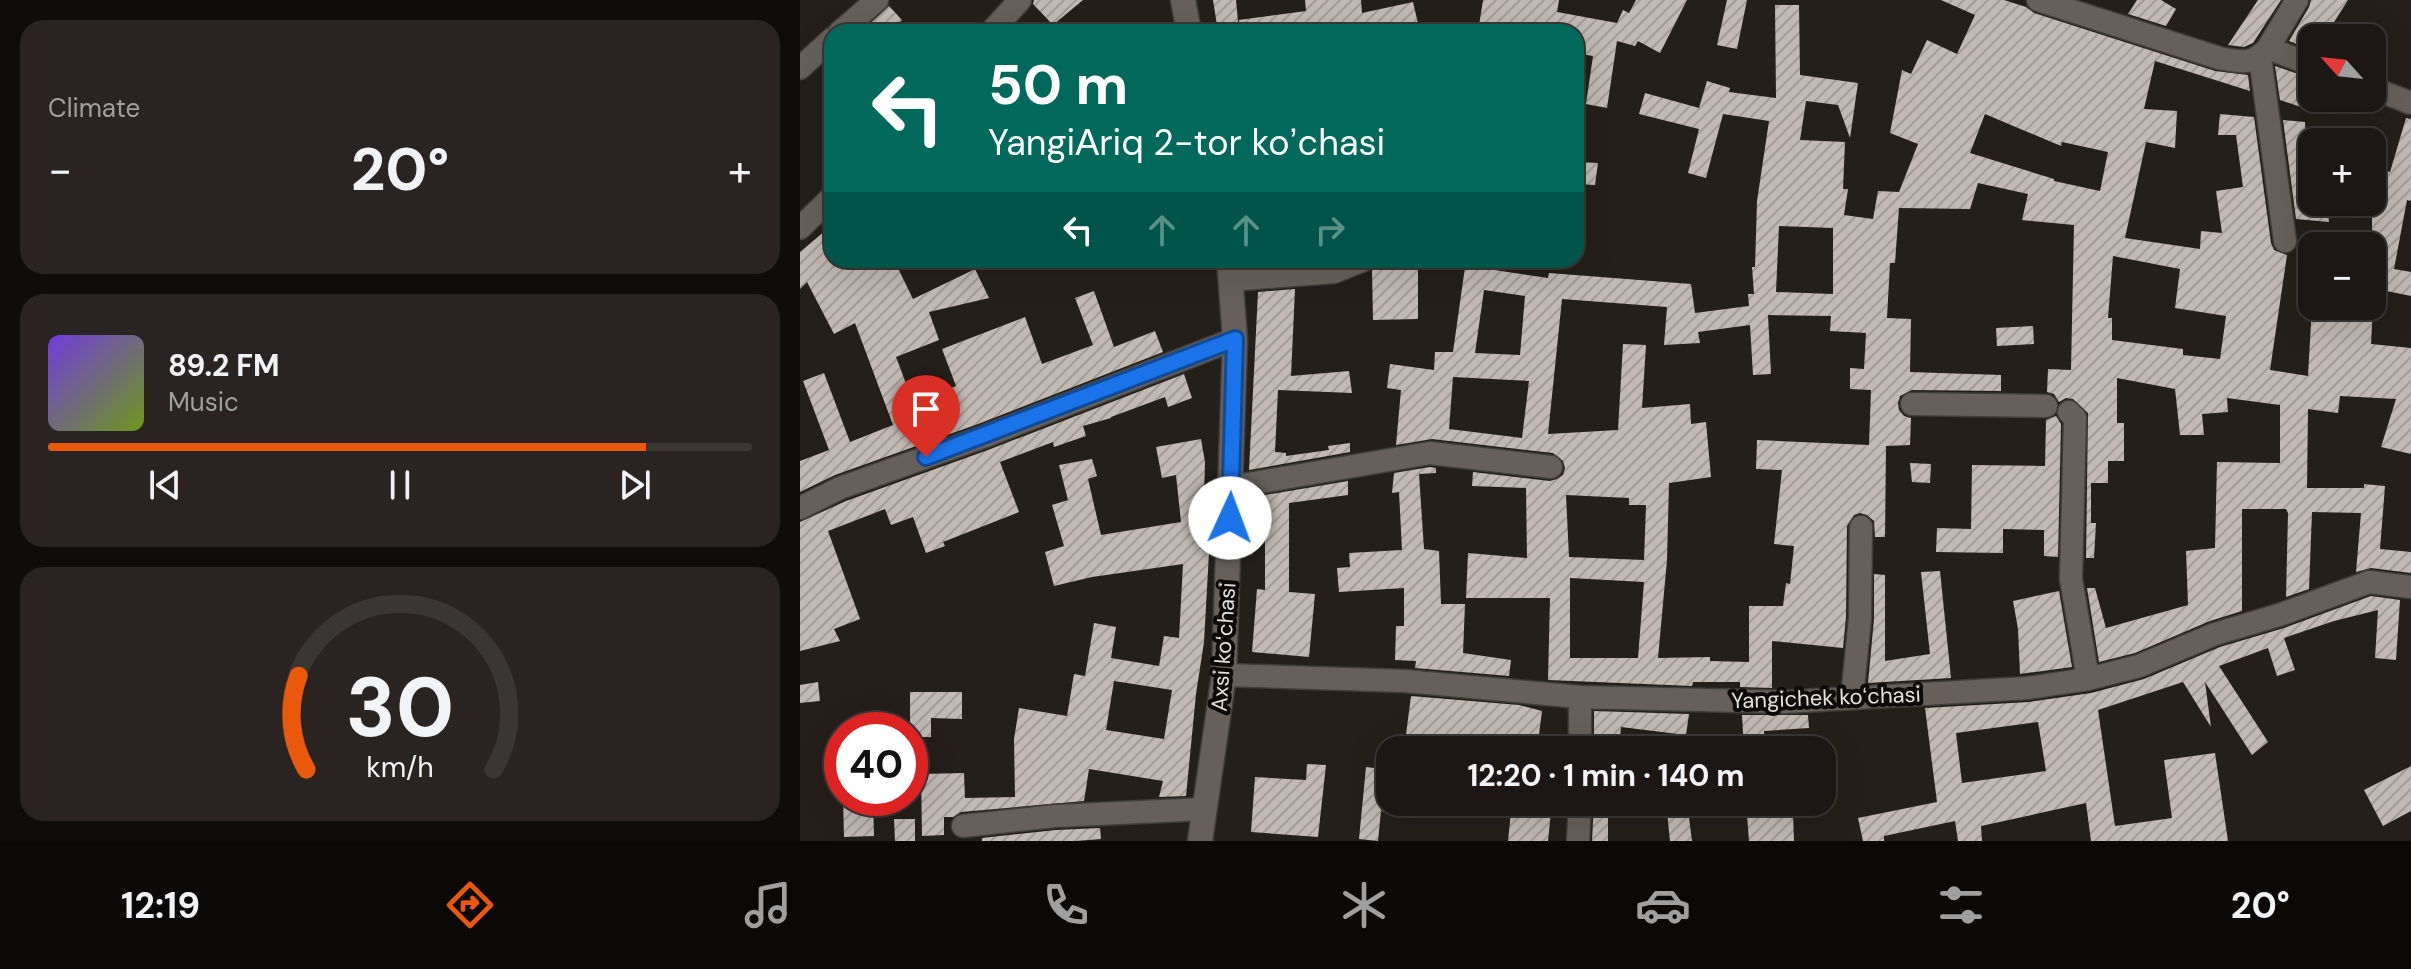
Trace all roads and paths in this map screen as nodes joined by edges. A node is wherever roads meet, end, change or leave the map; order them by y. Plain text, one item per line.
1 (877, 0) edge
2 (1020, 0) edge
3 (1183, 0) edge
4 (2038, 0) edge
5 (2297, 0) edge
6 (849, 24) edge
7 (998, 24) edge
8 (1188, 24) edge
9 (824, 46) edge
10 (2264, 52) junction
11 (2298, 61) edge
12 (800, 68) edge
13 (2386, 93) edge
14 (2411, 103) edge
15 (824, 205) edge
16 (800, 228) edge
17 (2285, 241) dead end
18 (1344, 268) edge
19 (1230, 270) edge
20 (1235, 339) junction
21 (1912, 404) dead end
22 (2046, 406) dead end
23 (2069, 412) dead end
24 (1551, 467) dead end
25 (1231, 487) junction
26 (800, 508) edge
27 (1861, 527) dead end
28 (2411, 587) edge
29 (1224, 675) junction
30 (2088, 679) junction
31 (1580, 697) junction
32 (1852, 698) junction
33 (1580, 736) edge
34 (1205, 809) junction
35 (1579, 816) edge
36 (963, 826) dead end
37 (1200, 841) edge
38 (1578, 841) edge

1 - 6 street
2 - 7 street
3 - 8 street
4 - 10 street
5 - 10 street
9 - 12 street
10 - 11 street
10 - 17 street
13 - 14 street
15 - 16 street
18 - 19 street
19 - 20 street, Axsi koʻchasi
20 - 25 street, Axsi koʻchasi
20 - 26 street
21 - 22 street
23 - 30 street
24 - 25 street
25 - 29 street, Axsi koʻchasi
27 - 32 street
28 - 30 street, Yangichek koʻchasi
29 - 31 street, Yangichek koʻchasi
29 - 34 street, Axsi koʻchasi
30 - 32 street, Yangichek koʻchasi
31 - 32 street, Yangichek koʻchasi
31 - 33 street
34 - 36 street
34 - 37 street, Axsi koʻchasi
35 - 38 street

